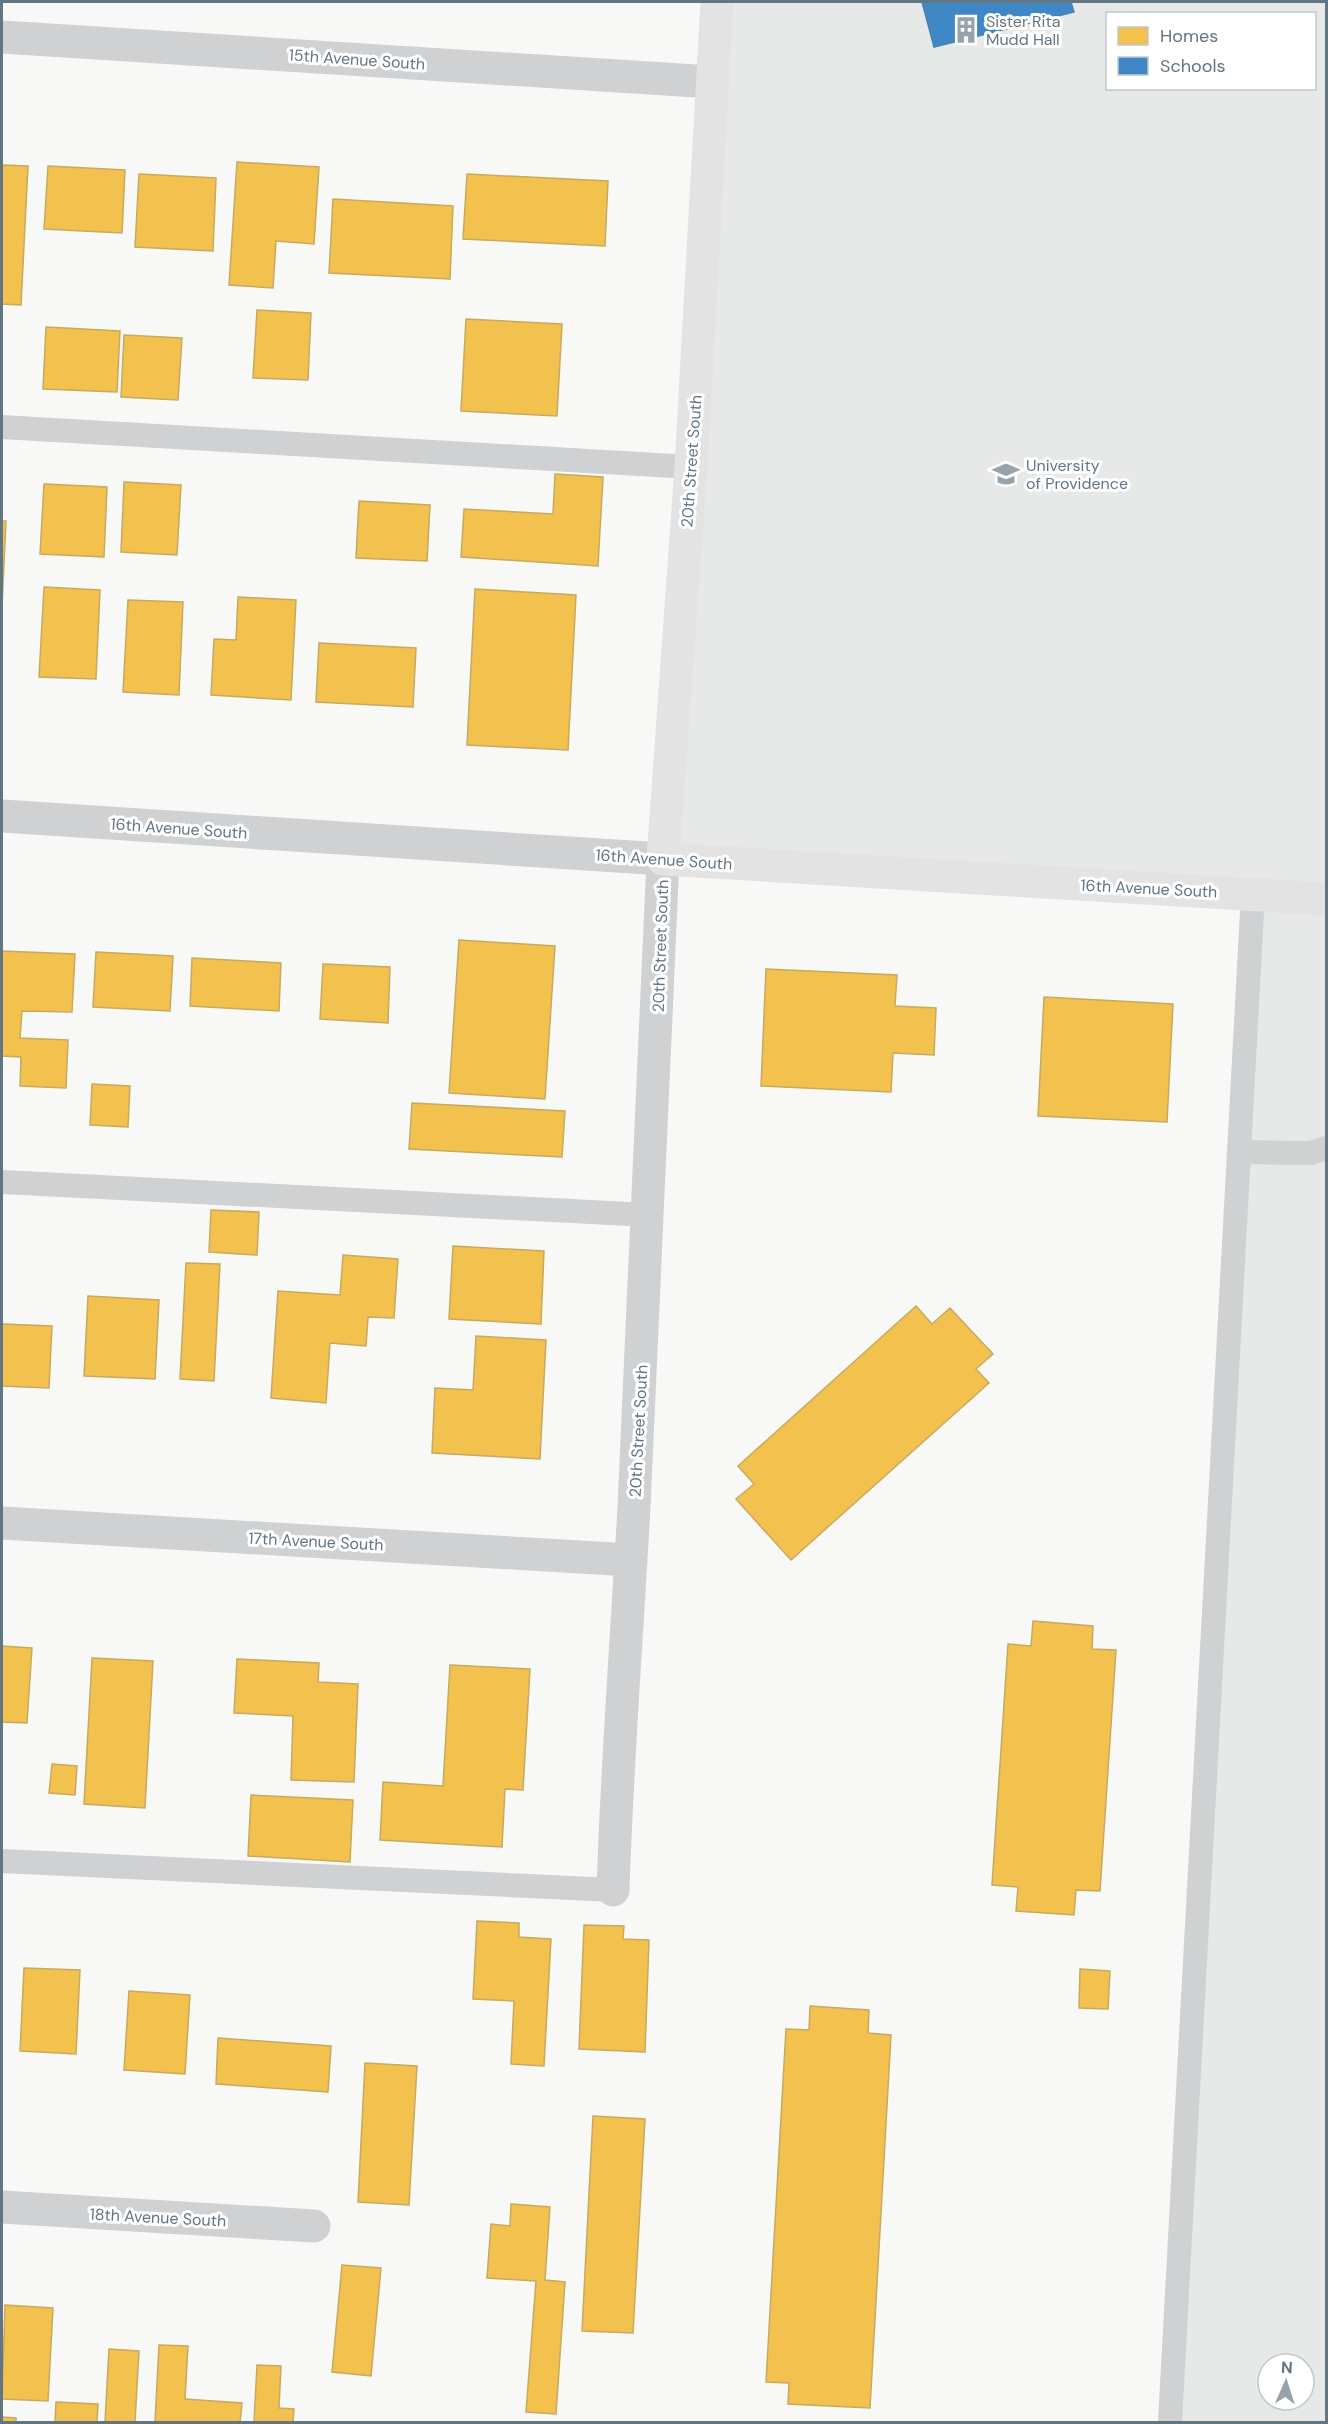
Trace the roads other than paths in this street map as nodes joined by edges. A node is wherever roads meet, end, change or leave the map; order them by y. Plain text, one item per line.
1 (717, 2) edge
2 (2, 37) edge
3 (712, 82) junction
4 (2, 427) edge
5 (691, 467) junction
6 (2, 816) edge
7 (663, 859) junction
8 (1253, 894) junction
9 (1326, 898) edge
10 (1326, 1148) edge
11 (1240, 1152) junction
12 (2, 1182) edge
13 (649, 1215) junction
14 (2, 1523) edge
15 (631, 1560) junction
16 (2, 1861) edge
17 (613, 1890) joint
18 (2, 2207) edge
19 (314, 2226) dead end
20 (1170, 2422) edge

1 - 3 street, 20th Street South
2 - 3 street, 15th Avenue South
3 - 5 street, 20th Street South
4 - 5 lane
5 - 7 street, 20th Street South
6 - 7 street, 16th Avenue South
7 - 8 street, 16th Avenue South
7 - 13 street, 20th Street South
8 - 9 street, 16th Avenue South
8 - 11 lane
10 - 11 lane
11 - 20 lane
12 - 13 lane
13 - 15 street, 20th Street South
14 - 15 street, 17th Avenue South
15 - 17 street, 20th Street South
16 - 17 lane
18 - 19 street, 18th Avenue South

